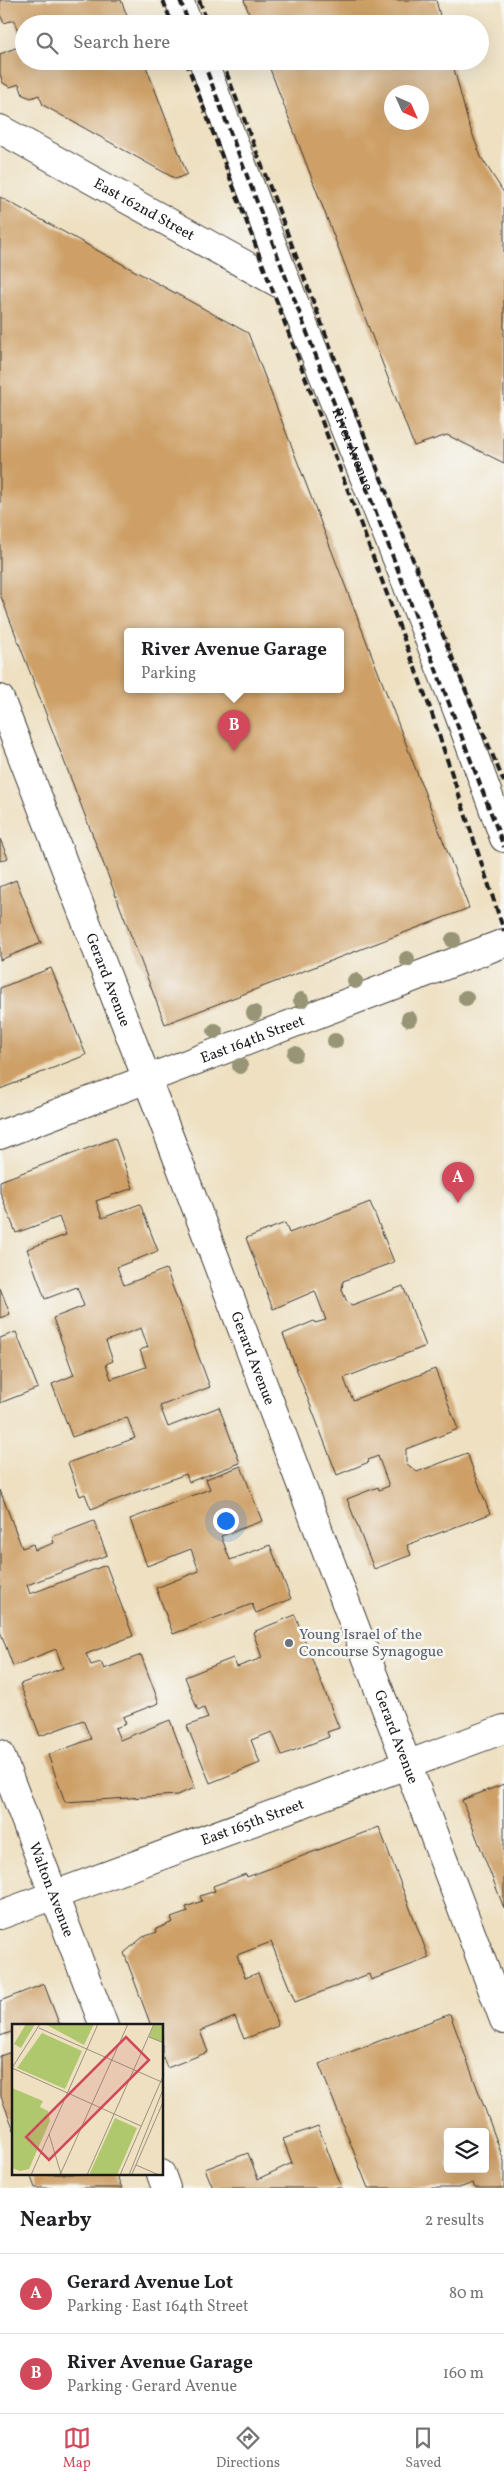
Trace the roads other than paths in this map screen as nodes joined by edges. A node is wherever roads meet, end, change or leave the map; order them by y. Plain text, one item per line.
1 (179, 0) edge
2 (185, 15) edge
3 (206, 70) edge
4 (0, 129) edge
5 (289, 289) junction
6 (0, 699) edge
7 (504, 838) edge
8 (504, 943) edge
9 (146, 1079) junction
10 (0, 1136) edge
11 (504, 1729) edge
12 (0, 1754) edge
13 (406, 1765) junction
14 (54, 1895) junction
15 (0, 1915) edge
16 (504, 2020) edge
17 (103, 2024) edge
18 (162, 2176) edge
19 (166, 2188) edge

1 - 2 street
3 - 5 street, River Avenue
4 - 5 street, East 162nd Street
5 - 7 street, River Avenue
6 - 9 street, Gerard Avenue
8 - 9 street, East 164th Street
9 - 10 street, East 164th Street
9 - 13 street, Gerard Avenue
11 - 13 street, East 165th Street
12 - 14 street, Walton Avenue
13 - 14 street, East 165th Street
13 - 16 street, Gerard Avenue
14 - 15 street, East 165th Street
14 - 17 street, Walton Avenue
18 - 19 street

